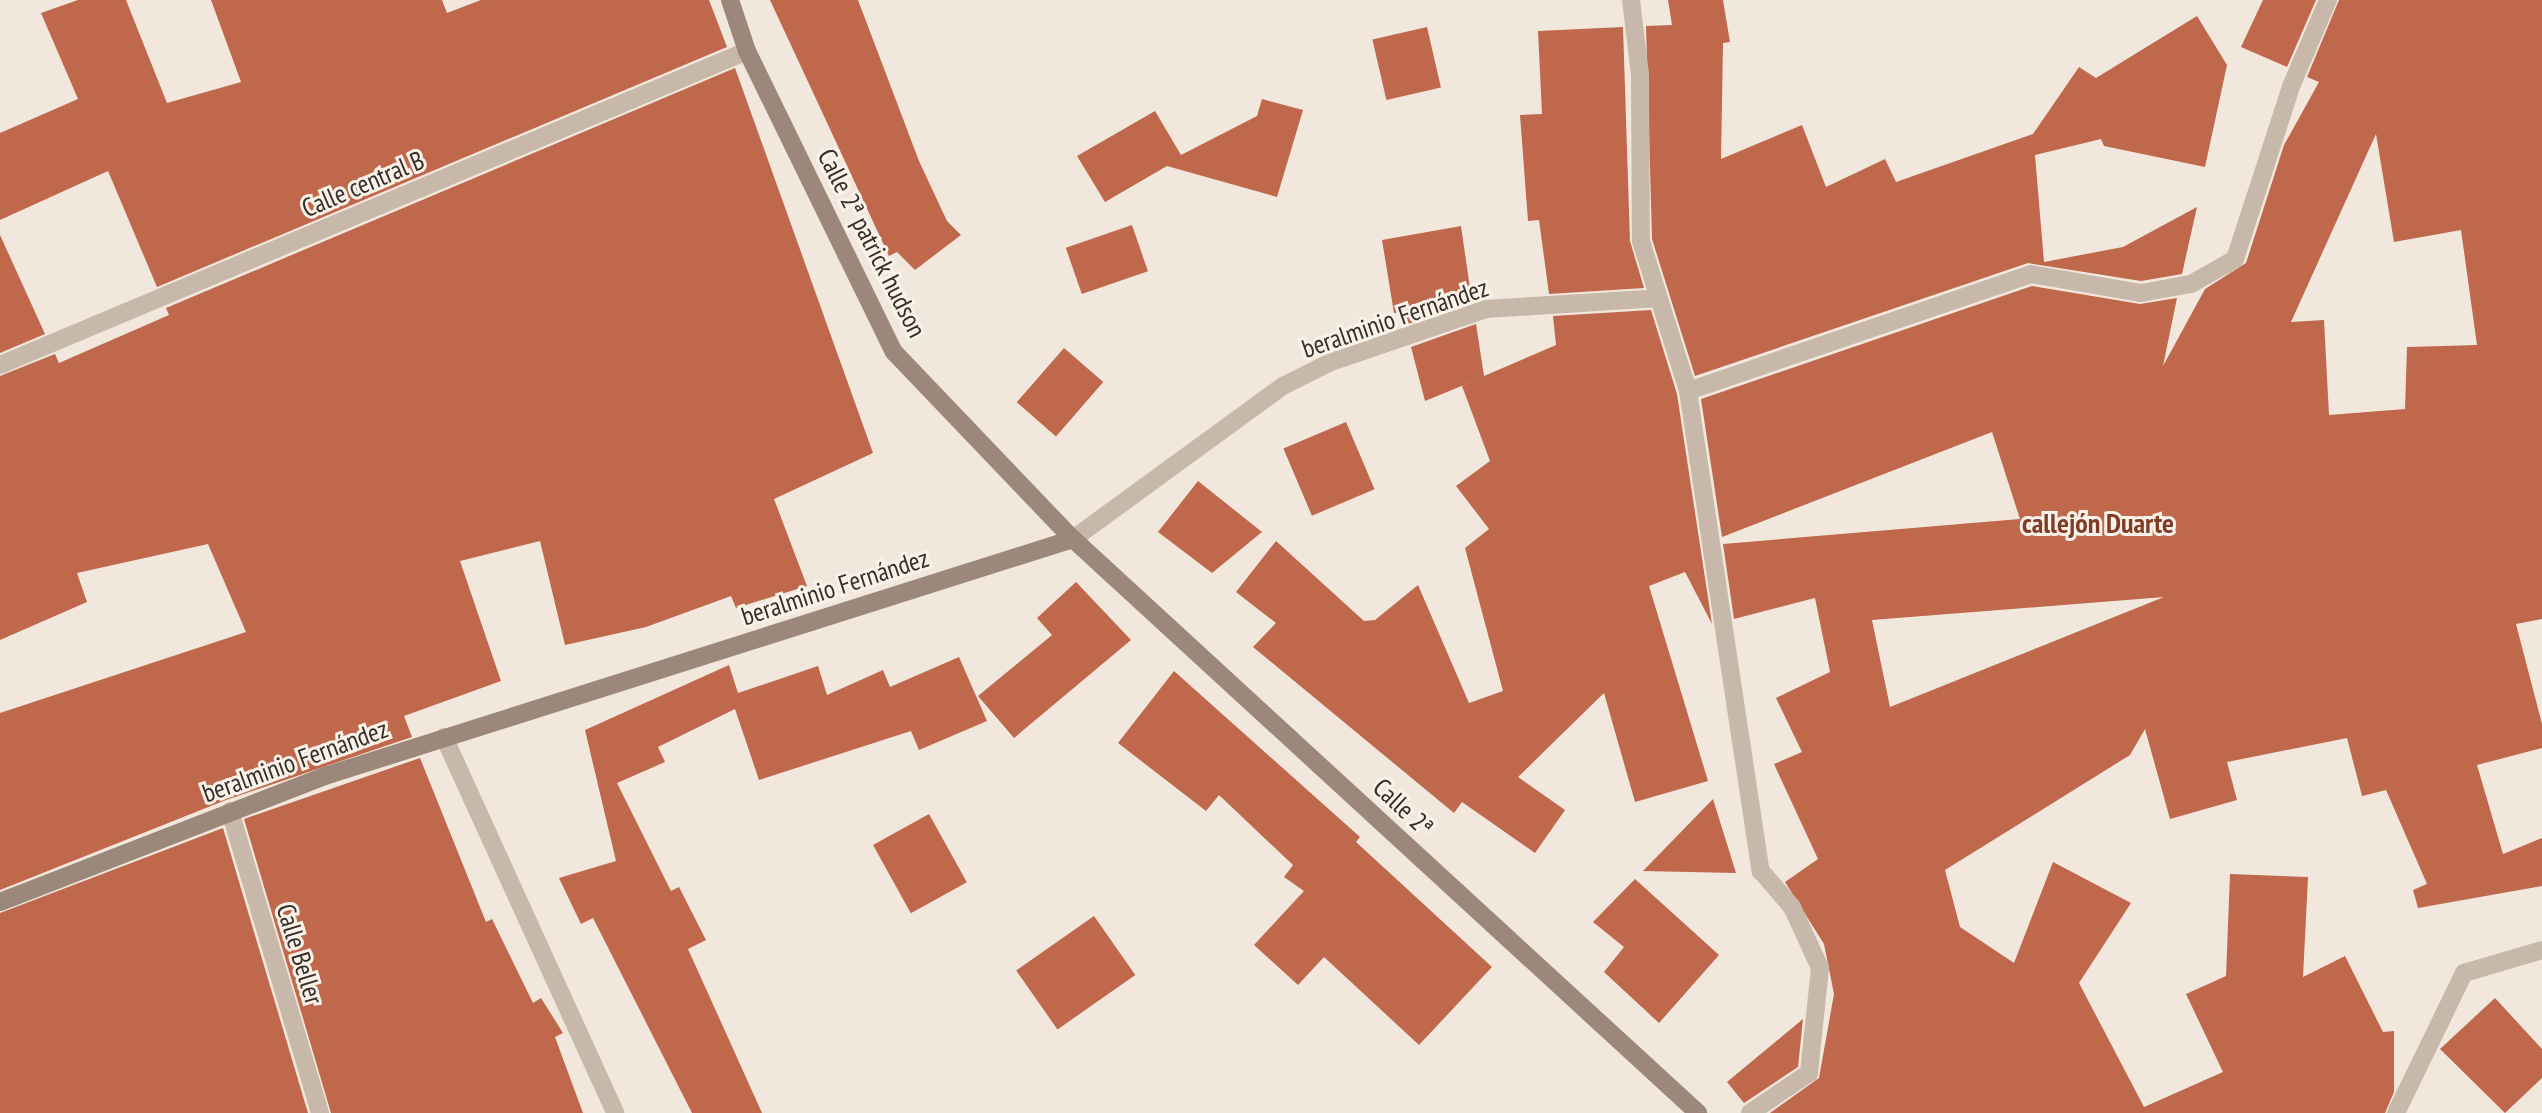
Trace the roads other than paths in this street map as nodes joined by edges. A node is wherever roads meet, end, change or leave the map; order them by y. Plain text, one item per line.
1 (730, 0) edge
2 (1630, 0) edge
3 (2328, 0) edge
4 (747, 51) junction
5 (1659, 298) junction
6 (0, 365) edge
7 (1688, 391) junction
8 (1073, 539) junction
9 (444, 737) junction
10 (230, 811) junction
11 (0, 902) edge
12 (2542, 950) edge
13 (320, 1113) edge
14 (615, 1113) edge
15 (1698, 1113) edge
16 (1750, 1113) edge
17 (2396, 1113) edge

1 - 4 main road, Calle 2ª patrick hudson
2 - 5 street
3 - 7 street
4 - 6 street, Calle central B
4 - 8 main road, Calle 2ª patrick hudson
5 - 7 street
5 - 8 street, beralminio Fernández
7 - 16 street
8 - 9 main road, beralminio Fernández
8 - 15 main road, Calle 2ª
9 - 10 main road, beralminio Fernández
9 - 14 street
10 - 11 main road, beralminio Fernández
10 - 13 street, Calle Beller
12 - 17 street

